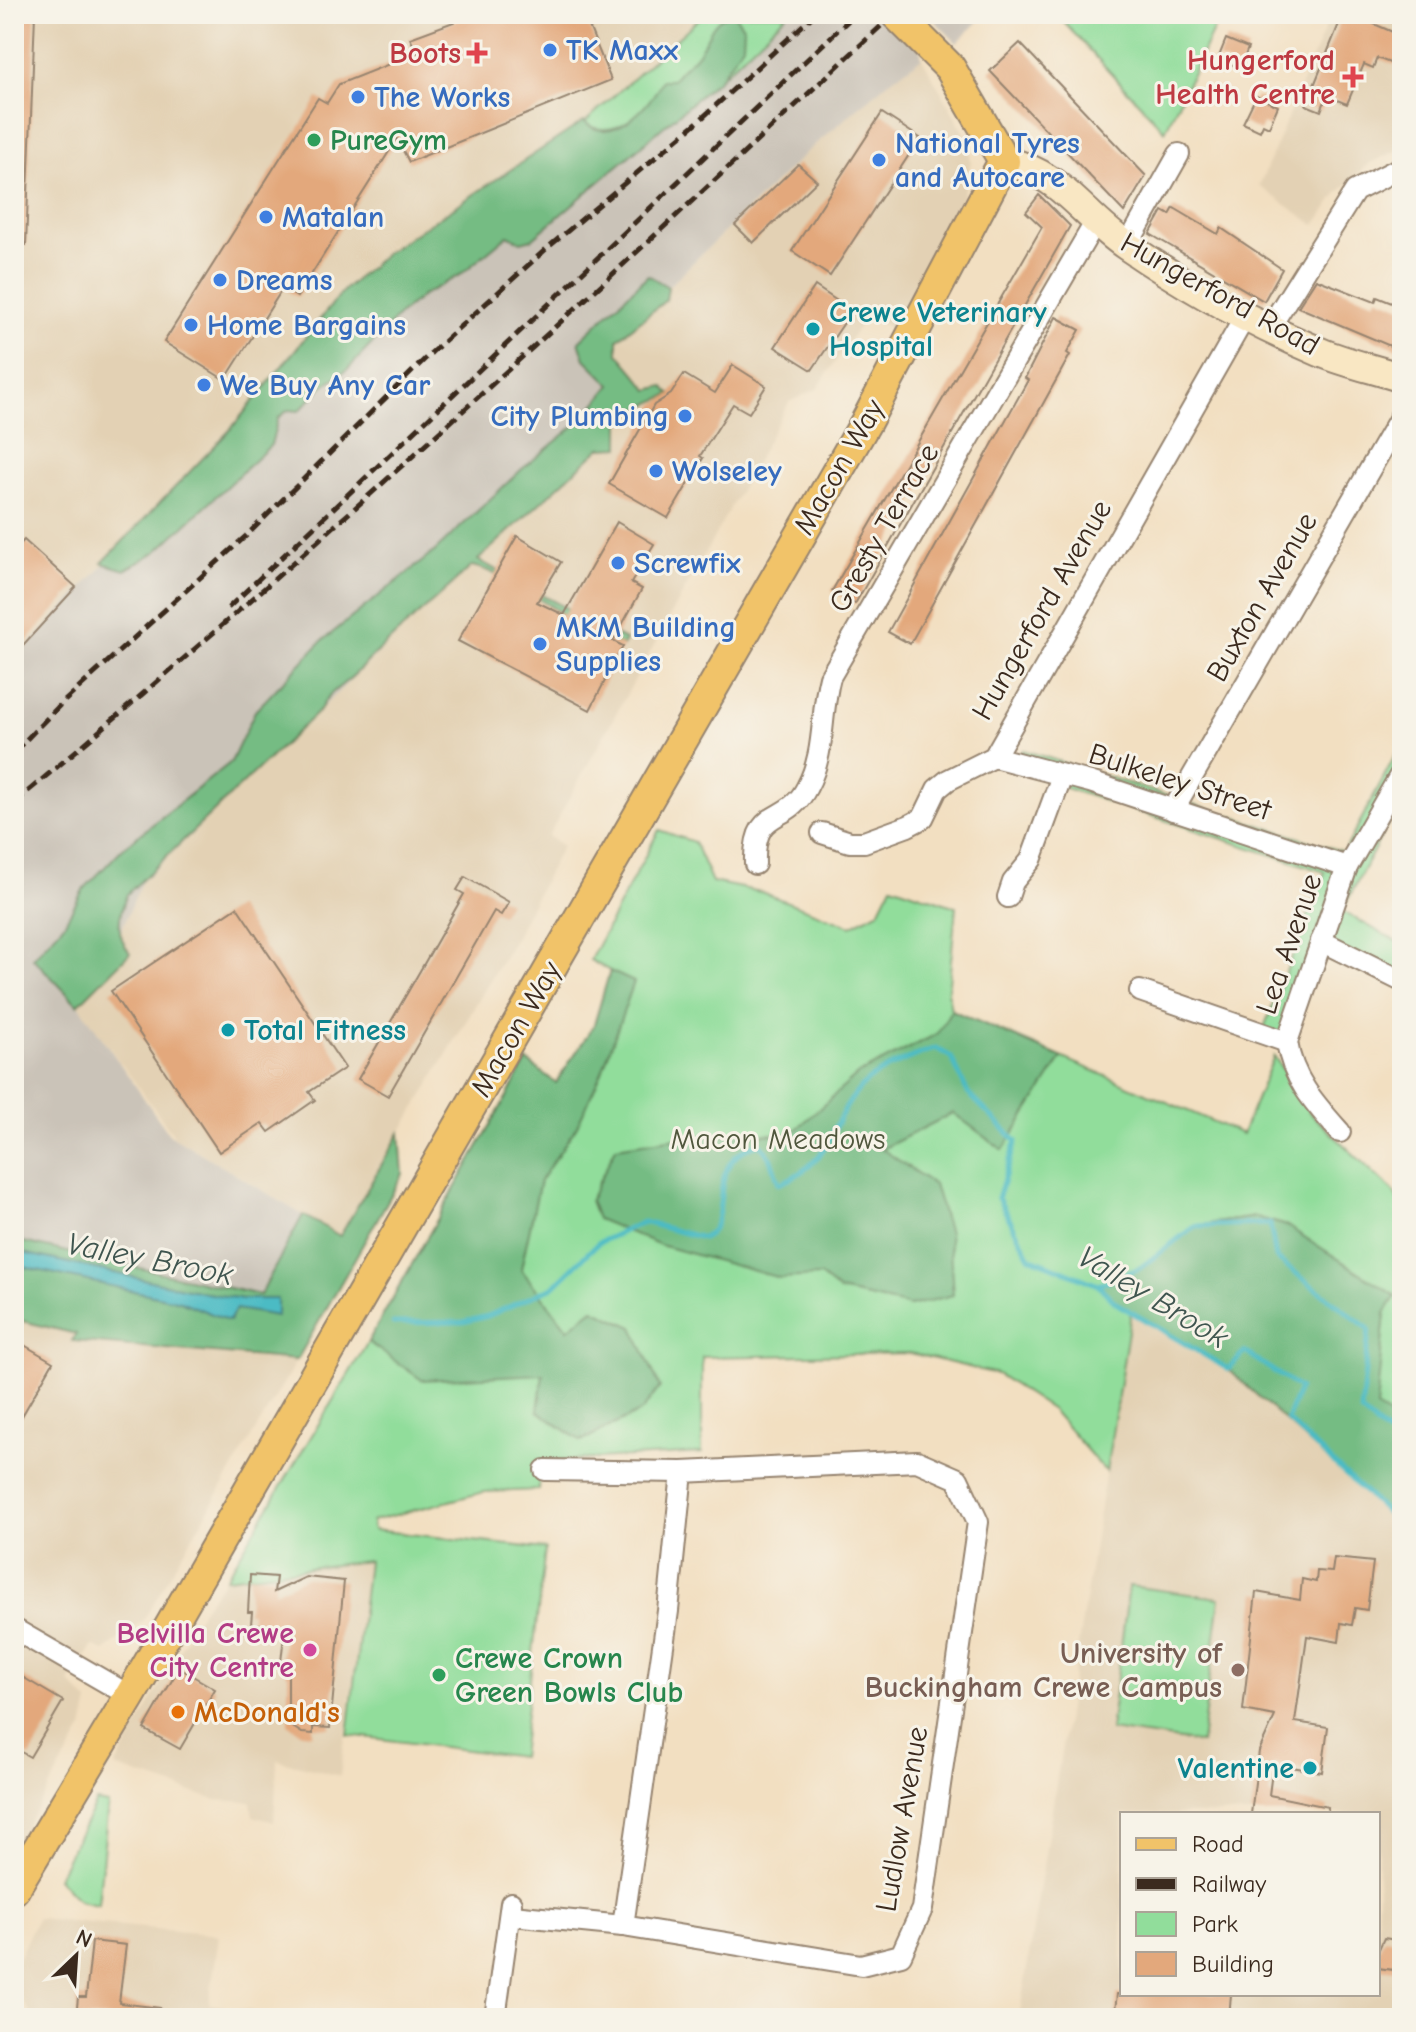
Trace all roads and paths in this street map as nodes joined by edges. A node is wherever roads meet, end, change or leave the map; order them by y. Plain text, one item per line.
1 (903, 19) edge
2 (1179, 154) dead end
3 (1004, 161) junction
4 (1402, 167) edge
5 (1096, 221) junction
6 (1127, 246) junction
7 (1258, 321) junction
8 (1402, 378) edge
9 (1402, 414) edge
10 (994, 757) junction
11 (1402, 772) edge
12 (1062, 776) junction
13 (1173, 810) junction
14 (822, 833) dead end
15 (755, 864) dead end
16 (1347, 867) junction
17 (993, 873) dead end
18 (1321, 941) junction
19 (1402, 981) edge
20 (1140, 992) dead end
21 (1287, 1042) junction
22 (1340, 1132) dead end
23 (545, 1470) dead end
24 (682, 1472) junction
25 (14, 1629) edge
26 (130, 1696) junction
27 (14, 1889) edge
28 (623, 1926) junction
29 (495, 2018) edge

1 - 3 main road
2 - 6 street
3 - 5 street, Hungerford Road
3 - 26 main road, Macon Way
4 - 7 street, Hungerford Avenue
5 - 6 street, Hungerford Road
5 - 15 street, Gresty Terrace
6 - 7 street, Hungerford Road
7 - 8 street, Hungerford Road
7 - 10 street, Hungerford Avenue
9 - 13 street, Buxton Avenue
10 - 12 street, Bulkeley Street
10 - 14 street, Hungerford Avenue
11 - 16 street, Lea Avenue
12 - 13 street, Bulkeley Street
12 - 17 street
13 - 16 street, Bulkeley Street
16 - 18 street, Lea Avenue
18 - 19 street
18 - 21 street, Lea Avenue
20 - 21 street
21 - 22 street, Lea Avenue
23 - 24 street, Ludlow Avenue
24 - 28 street
24 - 28 street, Ludlow Avenue
25 - 26 street
26 - 27 main road, Macon Way
28 - 29 street, Ludlow Avenue

